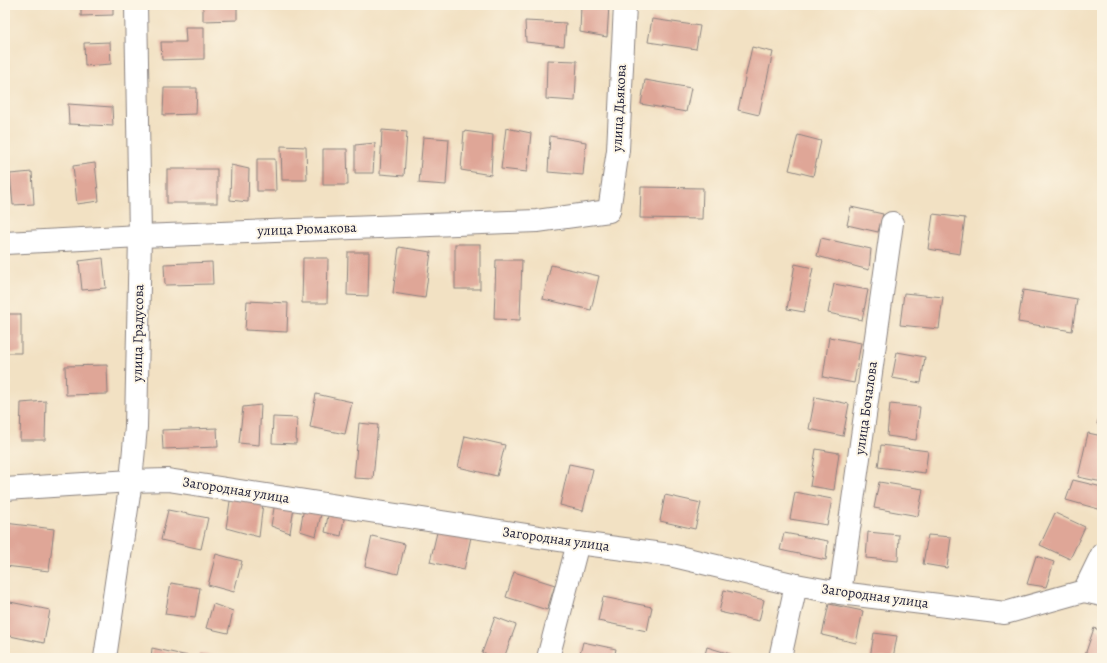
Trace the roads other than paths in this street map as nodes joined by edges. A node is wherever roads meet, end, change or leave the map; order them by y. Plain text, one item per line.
1 (136, 5) edge
2 (625, 5) edge
3 (608, 210) joint
4 (892, 223) dead end
5 (140, 236) junction
6 (5, 243) edge
7 (131, 480) junction
8 (5, 490) edge
9 (578, 543) junction
10 (1102, 554) edge
11 (796, 585) junction
12 (840, 593) junction
13 (1093, 593) edge
14 (105, 658) edge
15 (548, 658) edge
16 (780, 658) edge

1 - 5 street, улица Градусова
2 - 3 street, улица Дьякова
3 - 5 street, улица Рюмакова
4 - 12 street, улица Бочалова
5 - 6 street, улица Рюмакова
5 - 7 street, улица Градусова
7 - 8 street, Загородная улица
7 - 9 street, Загородная улица
7 - 14 street, улица Градусова
9 - 11 street, Загородная улица
9 - 15 street
10 - 13 street
11 - 12 street, Загородная улица
11 - 16 street
12 - 13 street, Загородная улица

